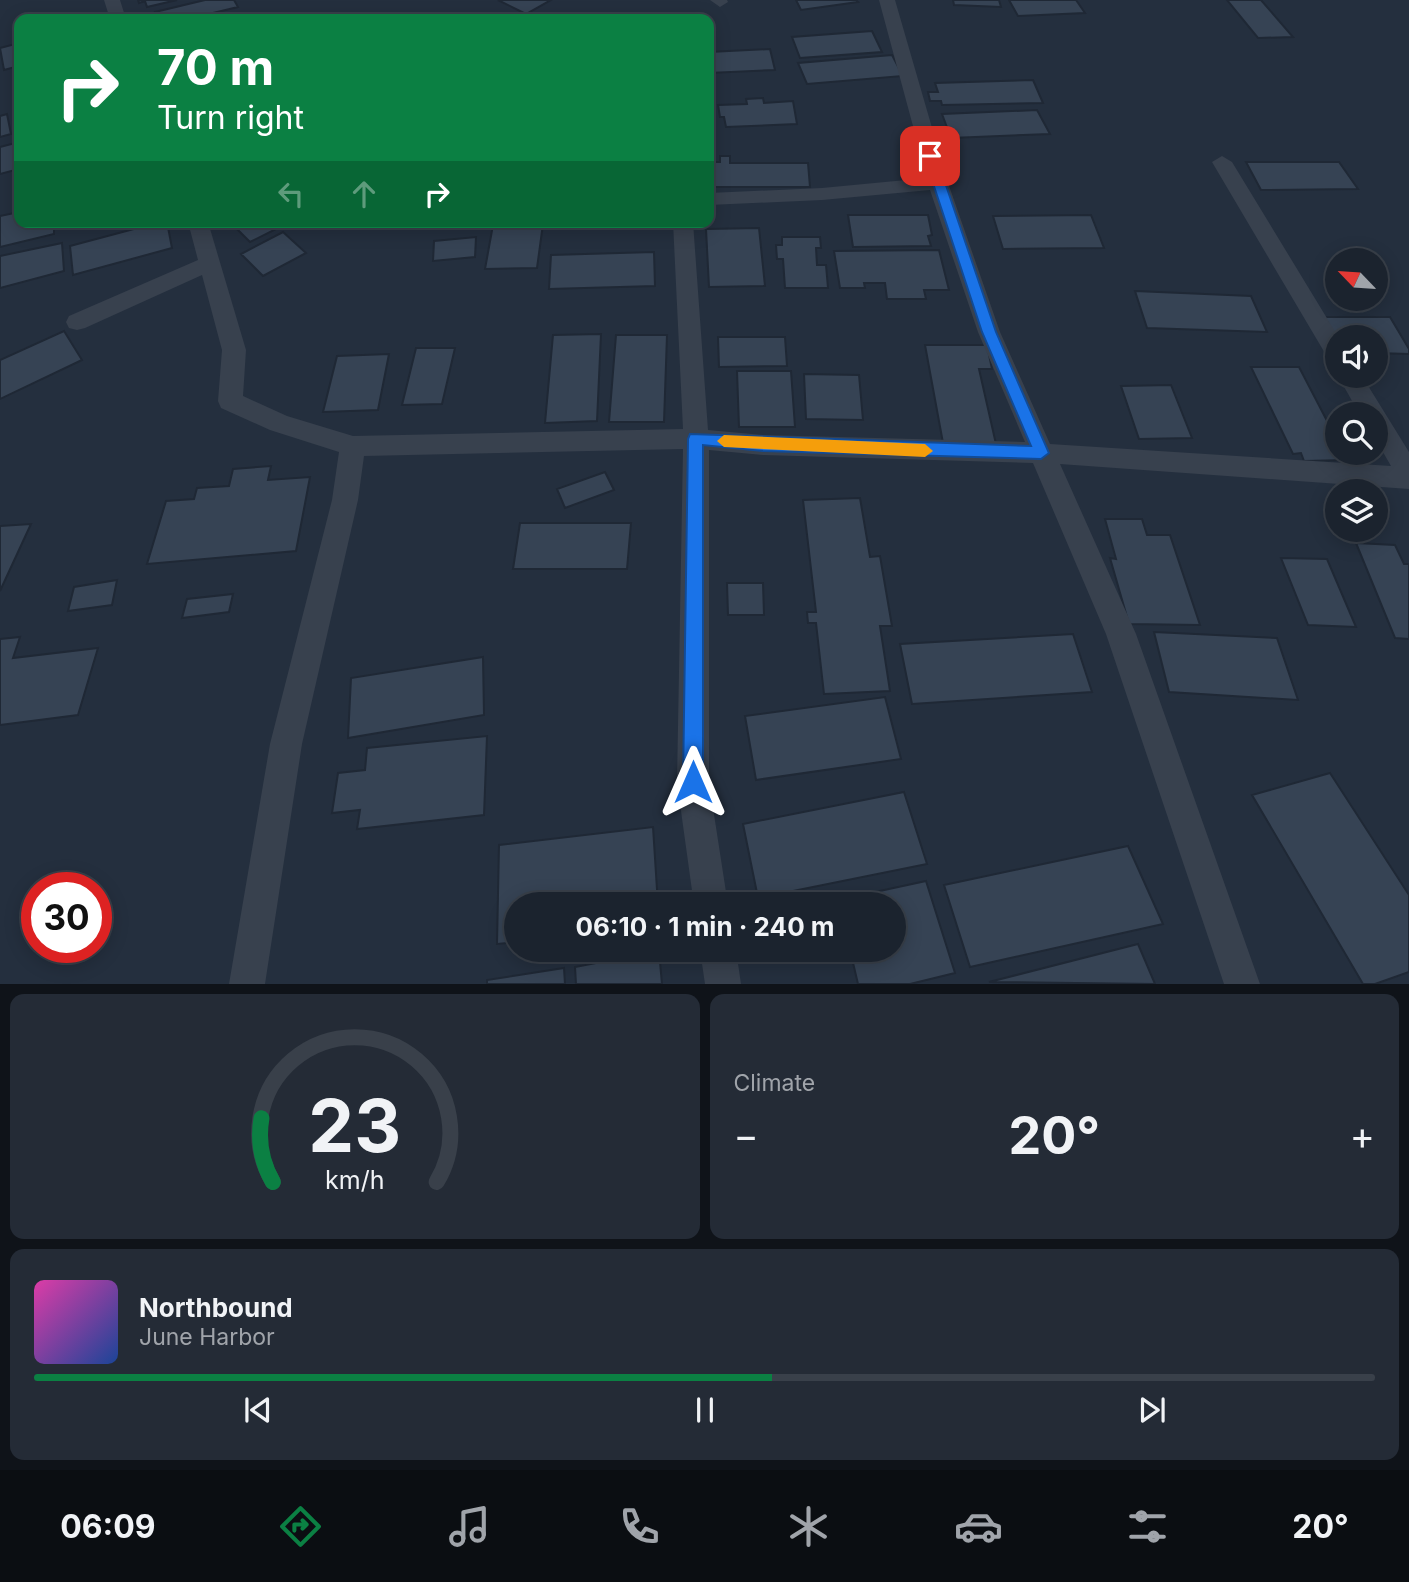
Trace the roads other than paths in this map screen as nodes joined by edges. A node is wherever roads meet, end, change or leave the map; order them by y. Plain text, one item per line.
1 (887, 0) edge
2 (1222, 162) dead end
3 (937, 183) junction
4 (714, 199) edge
5 (200, 228) edge
6 (683, 228) edge
7 (211, 263) junction
8 (77, 322) dead end
9 (1325, 334) edge
10 (696, 439) junction
11 (1388, 441) edge
12 (353, 446) junction
13 (1041, 453) junction
14 (1409, 476) edge
15 (709, 892) edge
16 (720, 962) edge
17 (247, 984) edge
18 (723, 984) edge
19 (1242, 984) edge

1 - 3 street
2 - 9 street
3 - 4 street
3 - 13 street
5 - 7 street
6 - 10 street
7 - 8 street
7 - 12 street
10 - 12 street
10 - 13 street
10 - 15 street
11 - 14 street
12 - 17 street
13 - 14 street
13 - 19 street
16 - 18 street

